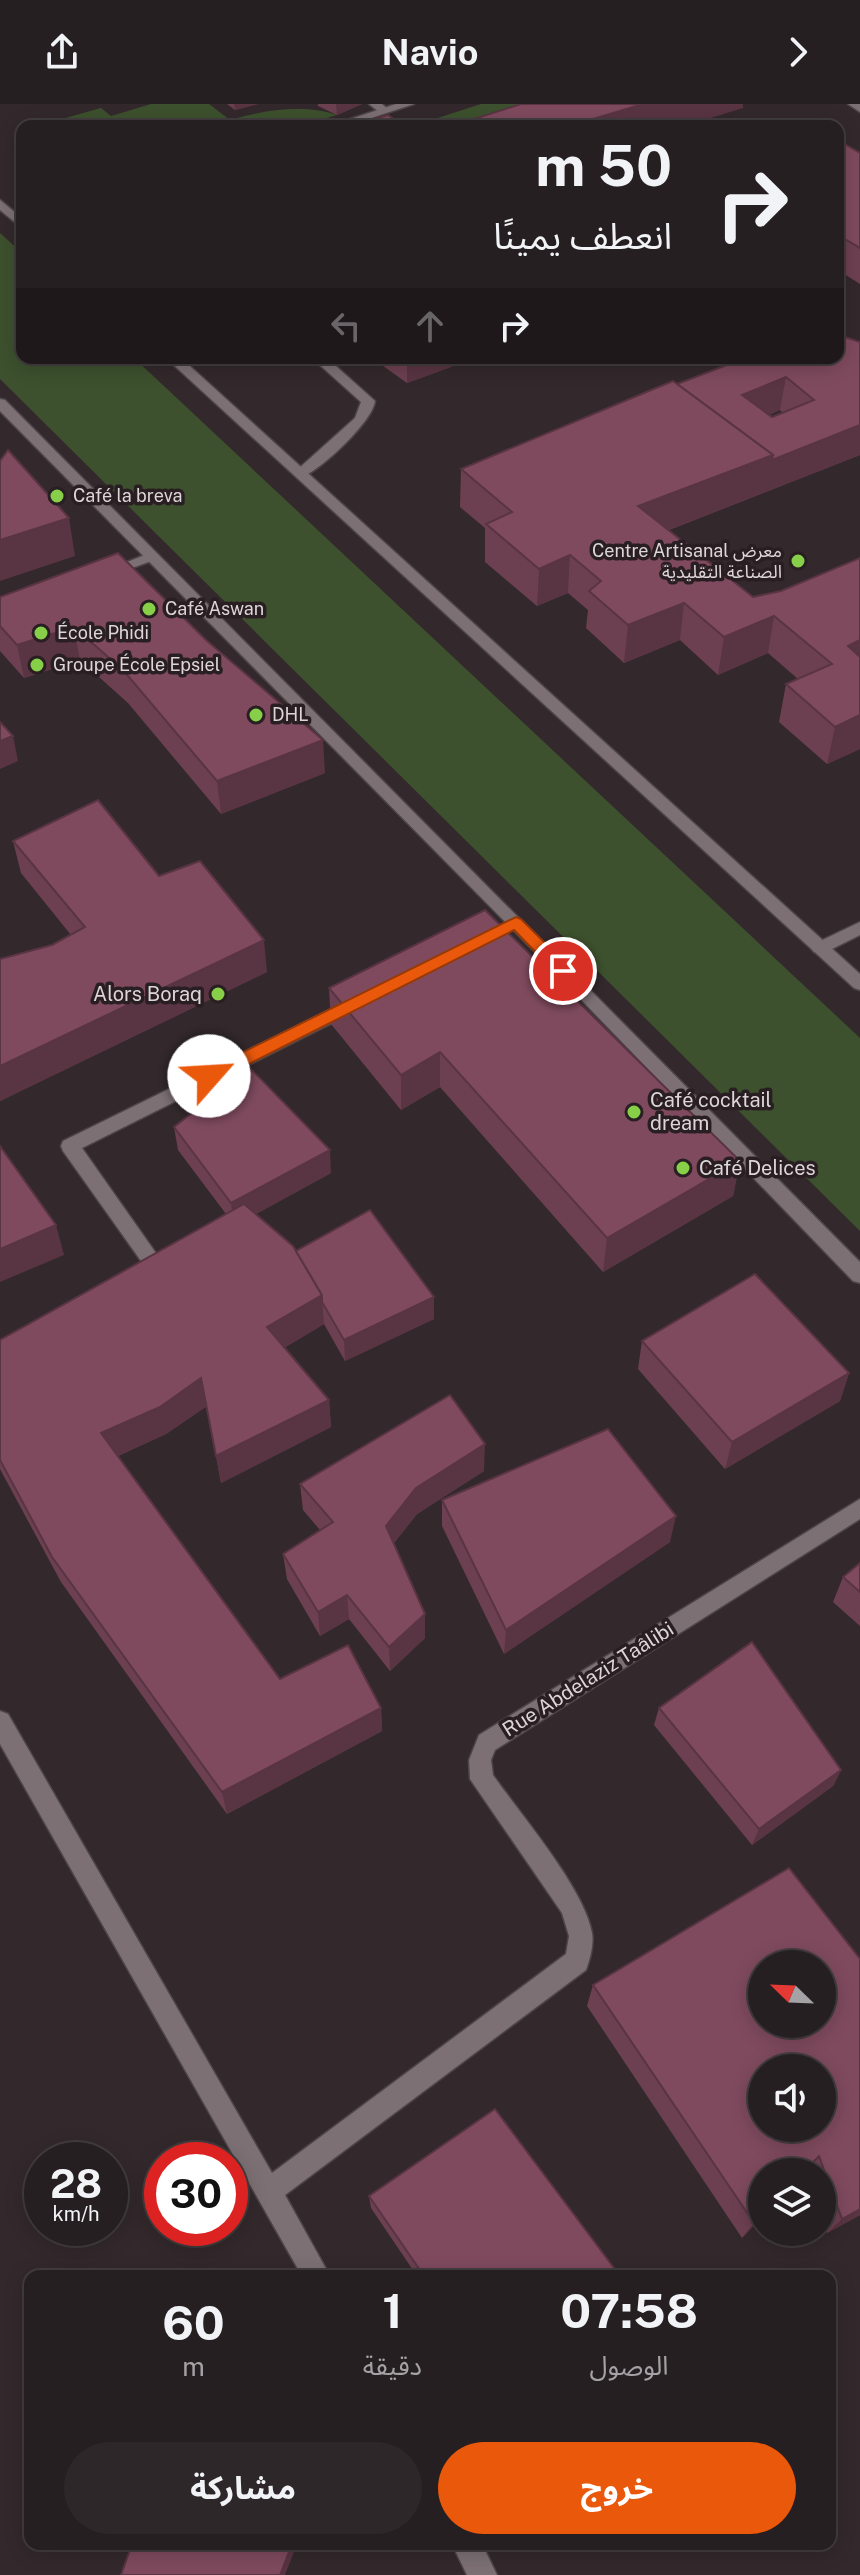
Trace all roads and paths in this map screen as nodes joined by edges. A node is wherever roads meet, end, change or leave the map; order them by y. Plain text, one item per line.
1 (408, 104) edge
2 (854, 104) edge
3 (380, 108) edge
4 (860, 109) edge
5 (350, 120) edge
6 (0, 204) edge
7 (16, 218) edge
8 (180, 364) edge
9 (326, 364) edge
10 (0, 403) edge
11 (302, 473) junction
12 (152, 556) junction
13 (96, 576) edge
14 (860, 928) edge
15 (820, 948) junction
16 (860, 984) edge
17 (377, 993) edge
18 (860, 1275) edge
19 (149, 1284) edge
20 (860, 1508) edge
21 (0, 1722) edge
22 (269, 2191) junction
23 (314, 2270) edge
24 (469, 2550) edge
25 (483, 2575) edge

1 - 3 main road
2 - 4 main road
3 - 5 main road
6 - 7 main road
8 - 11 main road
9 - 11 main road
10 - 12 main road
11 - 15 main road
12 - 13 main road
12 - 18 main road
14 - 15 main road
15 - 16 main road
17 - 19 main road
20 - 22 main road, Rue Abdelaziz Taâlibi
21 - 22 main road
22 - 23 main road
24 - 25 main road

